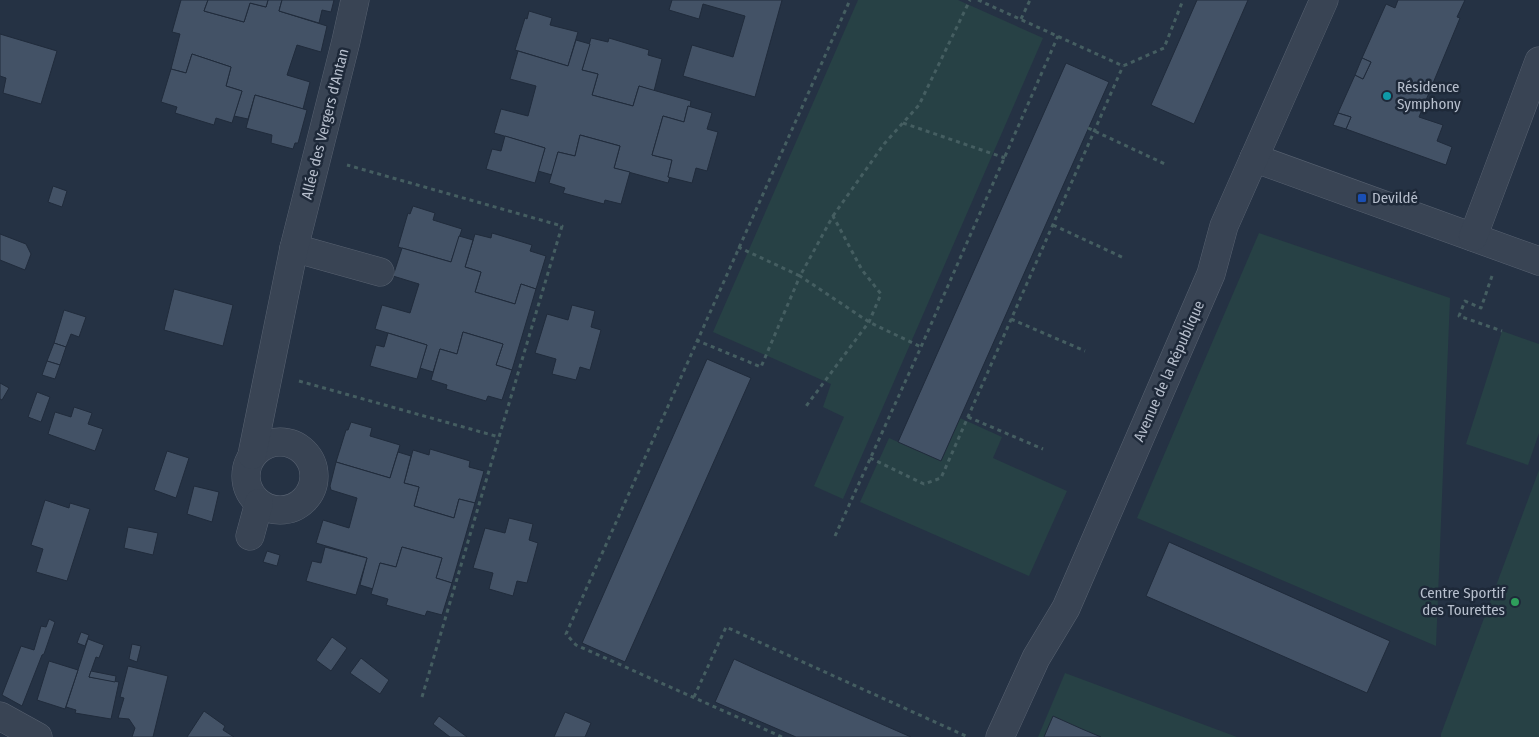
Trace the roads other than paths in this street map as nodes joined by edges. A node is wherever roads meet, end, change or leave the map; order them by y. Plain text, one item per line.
1 (355, 0) edge
2 (1324, 0) edge
3 (1539, 62) edge
4 (1254, 158) junction
5 (1473, 237) junction
6 (294, 248) junction
7 (1539, 261) edge
8 (380, 272) dead end
9 (252, 455) junction
10 (259, 503) junction
11 (250, 536) dead end
12 (0, 716) edge
13 (38, 737) edge
14 (1000, 737) edge

1 - 6 street, Allée des Vergers d'Antan
2 - 4 street, Avenue de la République
3 - 5 street
4 - 5 street
4 - 14 street, Avenue de la République
5 - 7 street
6 - 8 street
6 - 9 street, Allée des Vergers d'Antan
9 - 10 street, Allée des Vergers d'Antan
9 - 10 street
10 - 11 street
12 - 13 street

